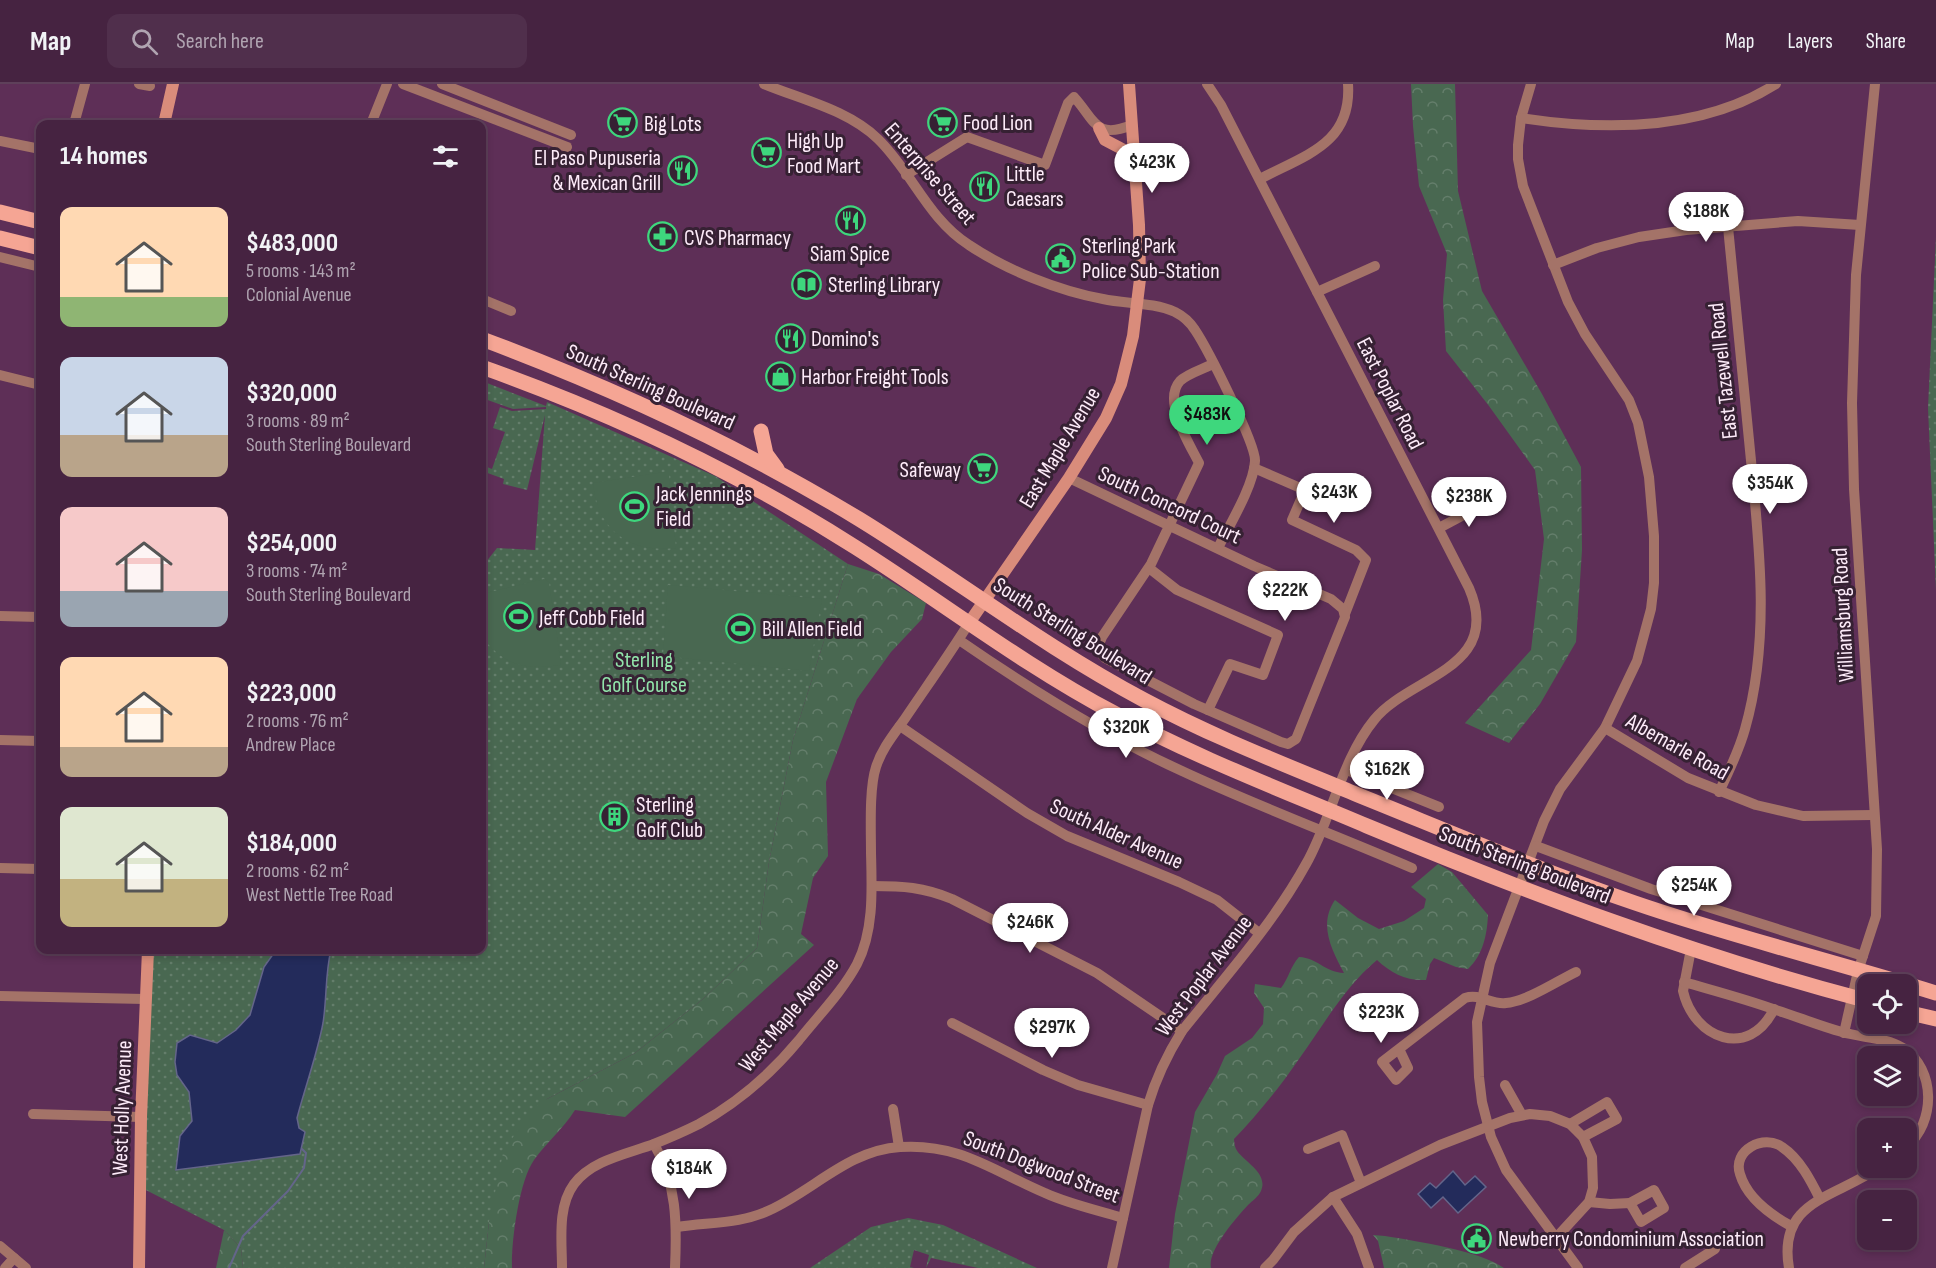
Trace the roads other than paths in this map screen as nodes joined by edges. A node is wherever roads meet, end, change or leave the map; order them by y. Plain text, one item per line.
1 (85, 84) edge
2 (173, 84) edge
3 (387, 84) edge
4 (403, 84) edge
5 (441, 84) edge
6 (764, 84) edge
7 (1129, 84) edge
8 (1207, 84) edge
9 (1348, 84) edge
10 (1531, 84) edge
11 (1776, 84) edge
12 (1875, 84) edge
13 (1521, 118) junction
14 (75, 120) edge
15 (165, 120) edge
16 (372, 120) edge
17 (1132, 125) junction
18 (1099, 128) junction
19 (571, 135) dead end
20 (0, 141) edge
21 (567, 147) dead end
22 (36, 149) edge
23 (1134, 162) junction
24 (906, 174) junction
25 (1260, 179) junction
26 (0, 212) edge
27 (36, 221) edge
28 (1860, 225) junction
29 (1728, 227) junction
30 (0, 238) edge
31 (36, 247) edge
32 (0, 256) edge
33 (1553, 265) junction
34 (36, 266) edge
35 (1375, 266) dead end
36 (1317, 292) junction
37 (486, 301) edge
38 (1137, 304) junction
39 (511, 310) dead end
40 (486, 341) edge
41 (1213, 364) junction
42 (486, 368) edge
43 (0, 375) edge
44 (36, 384) edge
45 (761, 431) dead end
46 (1254, 468) junction
47 (781, 474) junction
48 (1069, 478) junction
49 (1486, 503) dead end
50 (1170, 525) junction
51 (1439, 528) junction
52 (1218, 548) junction
53 (1149, 568) junction
54 (984, 602) junction
55 (1345, 615) junction
56 (0, 616) edge
57 (36, 617) edge
58 (969, 623) junction
59 (958, 640) junction
60 (1208, 710) junction
61 (900, 726) junction
62 (1605, 728) junction
63 (0, 740) edge
64 (36, 741) edge
65 (1347, 770) junction
66 (1339, 787) junction
67 (1719, 792) junction
68 (1439, 807) dead end
69 (1328, 810) junction
70 (1873, 815) junction
71 (1321, 830) junction
72 (1536, 846) junction
73 (1528, 864) junction
74 (0, 868) edge
75 (1412, 868) dead end
76 (36, 869) edge
77 (872, 886) junction
78 (1519, 887) junction
79 (1259, 933) junction
80 (1691, 949) junction
81 (148, 954) edge
82 (1861, 964) junction
83 (1576, 972) dead end
84 (1861, 974) edge
85 (1684, 982) junction
86 (1936, 993) edge
87 (0, 996) edge
88 (1482, 997) junction
89 (1857, 998) edge
90 (146, 999) junction
91 (1857, 1005) edge
92 (1774, 1009) junction
93 (1917, 1014) edge
94 (1936, 1019) edge
95 (952, 1023) dead end
96 (1182, 1031) junction
97 (1844, 1033) junction
98 (1399, 1049) dead end
99 (1505, 1084) dead end
100 (1148, 1105) junction
101 (893, 1109) dead end
102 (33, 1114) dead end
103 (1522, 1115) junction
104 (141, 1117) junction
105 (1570, 1124) junction
106 (1487, 1126) junction
107 (1583, 1137) junction
108 (1917, 1137) edge
109 (654, 1144) junction
110 (899, 1147) junction
111 (1308, 1149) dead end
112 (1859, 1178) edge
113 (1360, 1182) junction
114 (1334, 1197) junction
115 (1821, 1199) junction
116 (1589, 1202) junction
117 (1630, 1203) dead end
118 (1123, 1218) junction
119 (677, 1227) junction
120 (1791, 1227) junction
121 (1555, 1239) junction
122 (0, 1246) edge
123 (1714, 1249) dead end
124 (14, 1258) junction
125 (1271, 1265) edge
126 (5, 1268) edge
127 (26, 1268) edge
128 (139, 1268) edge
129 (562, 1268) edge
130 (675, 1268) edge
131 (1112, 1268) edge
132 (1369, 1268) edge
133 (1578, 1268) edge
134 (1685, 1268) edge
135 (1789, 1268) edge

1 - 14 street
2 - 15 main road
3 - 16 street
4 - 21 street
5 - 19 street
6 - 24 street, Enterprise Street
7 - 17 main road, East Maple Avenue
8 - 25 street, East Poplar Road
9 - 25 street
10 - 13 street
11 - 13 street
12 - 28 street, Williamsburg Road
13 - 33 street
17 - 18 street
17 - 23 main road, East Maple Avenue
18 - 23 main road
18 - 24 street
20 - 22 street
23 - 38 main road, East Maple Avenue
24 - 38 street, Enterprise Street
25 - 36 street, East Poplar Road
26 - 27 main road
28 - 29 street
28 - 70 street, Williamsburg Road
29 - 33 street
29 - 67 street, East Tazewell Road
30 - 31 main road
32 - 34 street
33 - 62 street
35 - 36 street
36 - 51 street, East Poplar Road
37 - 39 street
38 - 41 street, Enterprise Street
38 - 48 main road, East Maple Avenue
40 - 47 main road, South Sterling Boulevard
41 - 46 street, Enterprise Street
41 - 50 street
42 - 58 main road, South Sterling Boulevard
43 - 44 street
45 - 47 main road
46 - 52 street
46 - 55 street
47 - 54 main road, South Sterling Boulevard
48 - 50 street, South Concord Court
48 - 54 main road, East Maple Avenue
49 - 51 street
50 - 52 street, South Concord Court
50 - 53 street
51 - 65 street, East Poplar Road
52 - 55 street, South Concord Court
53 - 60 street
53 - 60 street
54 - 58 main road, West Maple Avenue
54 - 66 main road, South Sterling Boulevard
55 - 60 street
56 - 57 street
58 - 59 street, West Maple Avenue
58 - 69 main road, South Sterling Boulevard
59 - 61 street, West Maple Avenue
59 - 71 street, South Sterling Boulevard
61 - 77 street, West Maple Avenue
61 - 79 street, South Alder Avenue
62 - 67 street, Albemarle Road
62 - 72 street
63 - 64 street
65 - 66 street, East Poplar Road
65 - 68 street, South Sterling Boulevard
66 - 69 street, West Poplar Avenue
66 - 73 main road, South Sterling Boulevard
67 - 70 street, Albemarle Road
69 - 71 street, West Poplar Avenue
69 - 78 main road, South Sterling Boulevard
70 - 82 street, Williamsburg Road
71 - 75 street, South Sterling Boulevard
71 - 79 street, West Poplar Avenue
72 - 73 street
72 - 82 street
73 - 78 street
73 - 82 main road, South Sterling Boulevard
74 - 76 street
77 - 96 street
77 - 109 street, West Maple Avenue
78 - 80 main road, South Sterling Boulevard
78 - 88 street
79 - 96 street, West Poplar Avenue
80 - 85 street
80 - 89 main road, South Sterling Boulevard
81 - 90 main road, West Holly Avenue
82 - 84 street, Williamsburg Road
82 - 86 main road, South Sterling Boulevard
83 - 88 street
85 - 92 street
85 - 92 street
87 - 90 street
88 - 98 street
88 - 106 street
90 - 104 main road, West Holly Avenue
91 - 97 street, Williamsburg Road
92 - 97 street
93 - 94 main road
95 - 100 street
96 - 100 street, West Poplar Avenue
97 - 108 street
99 - 103 street
100 - 118 street, West Poplar Avenue
101 - 110 street
102 - 104 street
103 - 105 street
103 - 106 street
104 - 128 main road, West Holly Avenue
105 - 107 street
105 - 107 street
106 - 113 street
106 - 121 street
107 - 116 street
109 - 119 street
109 - 129 street, West Maple Avenue
110 - 118 street, South Dogwood Street
110 - 119 street, South Dogwood Street
111 - 113 street
112 - 115 street
113 - 114 street
114 - 125 street
114 - 132 street
115 - 120 street
115 - 120 street
116 - 117 street
116 - 121 street
118 - 131 street, West Poplar Avenue
119 - 130 street
120 - 135 street
121 - 133 street
122 - 124 street
123 - 134 street
124 - 126 street
124 - 127 street

